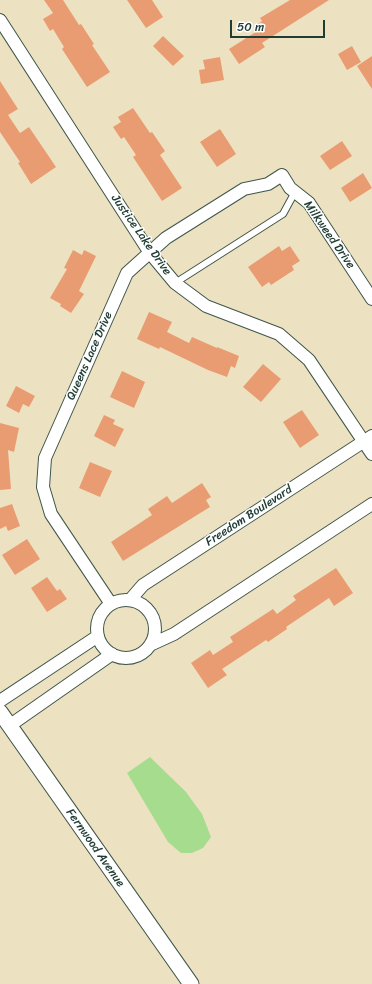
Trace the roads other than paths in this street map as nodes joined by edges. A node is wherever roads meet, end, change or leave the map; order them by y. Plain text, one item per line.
1 (0, 20) edge
2 (282, 175) joint
3 (295, 192) junction
4 (150, 253) junction
5 (175, 283) junction
6 (372, 299) edge
7 (368, 439) edge
8 (372, 454) edge
9 (372, 504) edge
10 (130, 600) junction
11 (111, 604) junction
12 (98, 636) junction
13 (150, 645) junction
14 (112, 654) junction
15 (0, 702) edge
16 (0, 712) edge
17 (9, 726) junction
18 (192, 984) edge

1 - 4 street, Justice Lake Drive
2 - 3 street, Milkweed Drive
2 - 4 street, Queens Lace Drive
3 - 5 lane
3 - 6 street, Milkweed Drive
4 - 5 street, Justice Lake Drive
4 - 11 street, Queens Lace Drive
5 - 7 street, Justice Lake Drive
7 - 8 street, Justice Lake Drive
7 - 10 street, Freedom Boulevard
9 - 13 street
10 - 11 street
10 - 13 street
11 - 12 street
12 - 14 street
12 - 15 street
13 - 14 street
14 - 17 street
16 - 17 street, Fernwood Avenue
17 - 18 street, Fernwood Avenue

